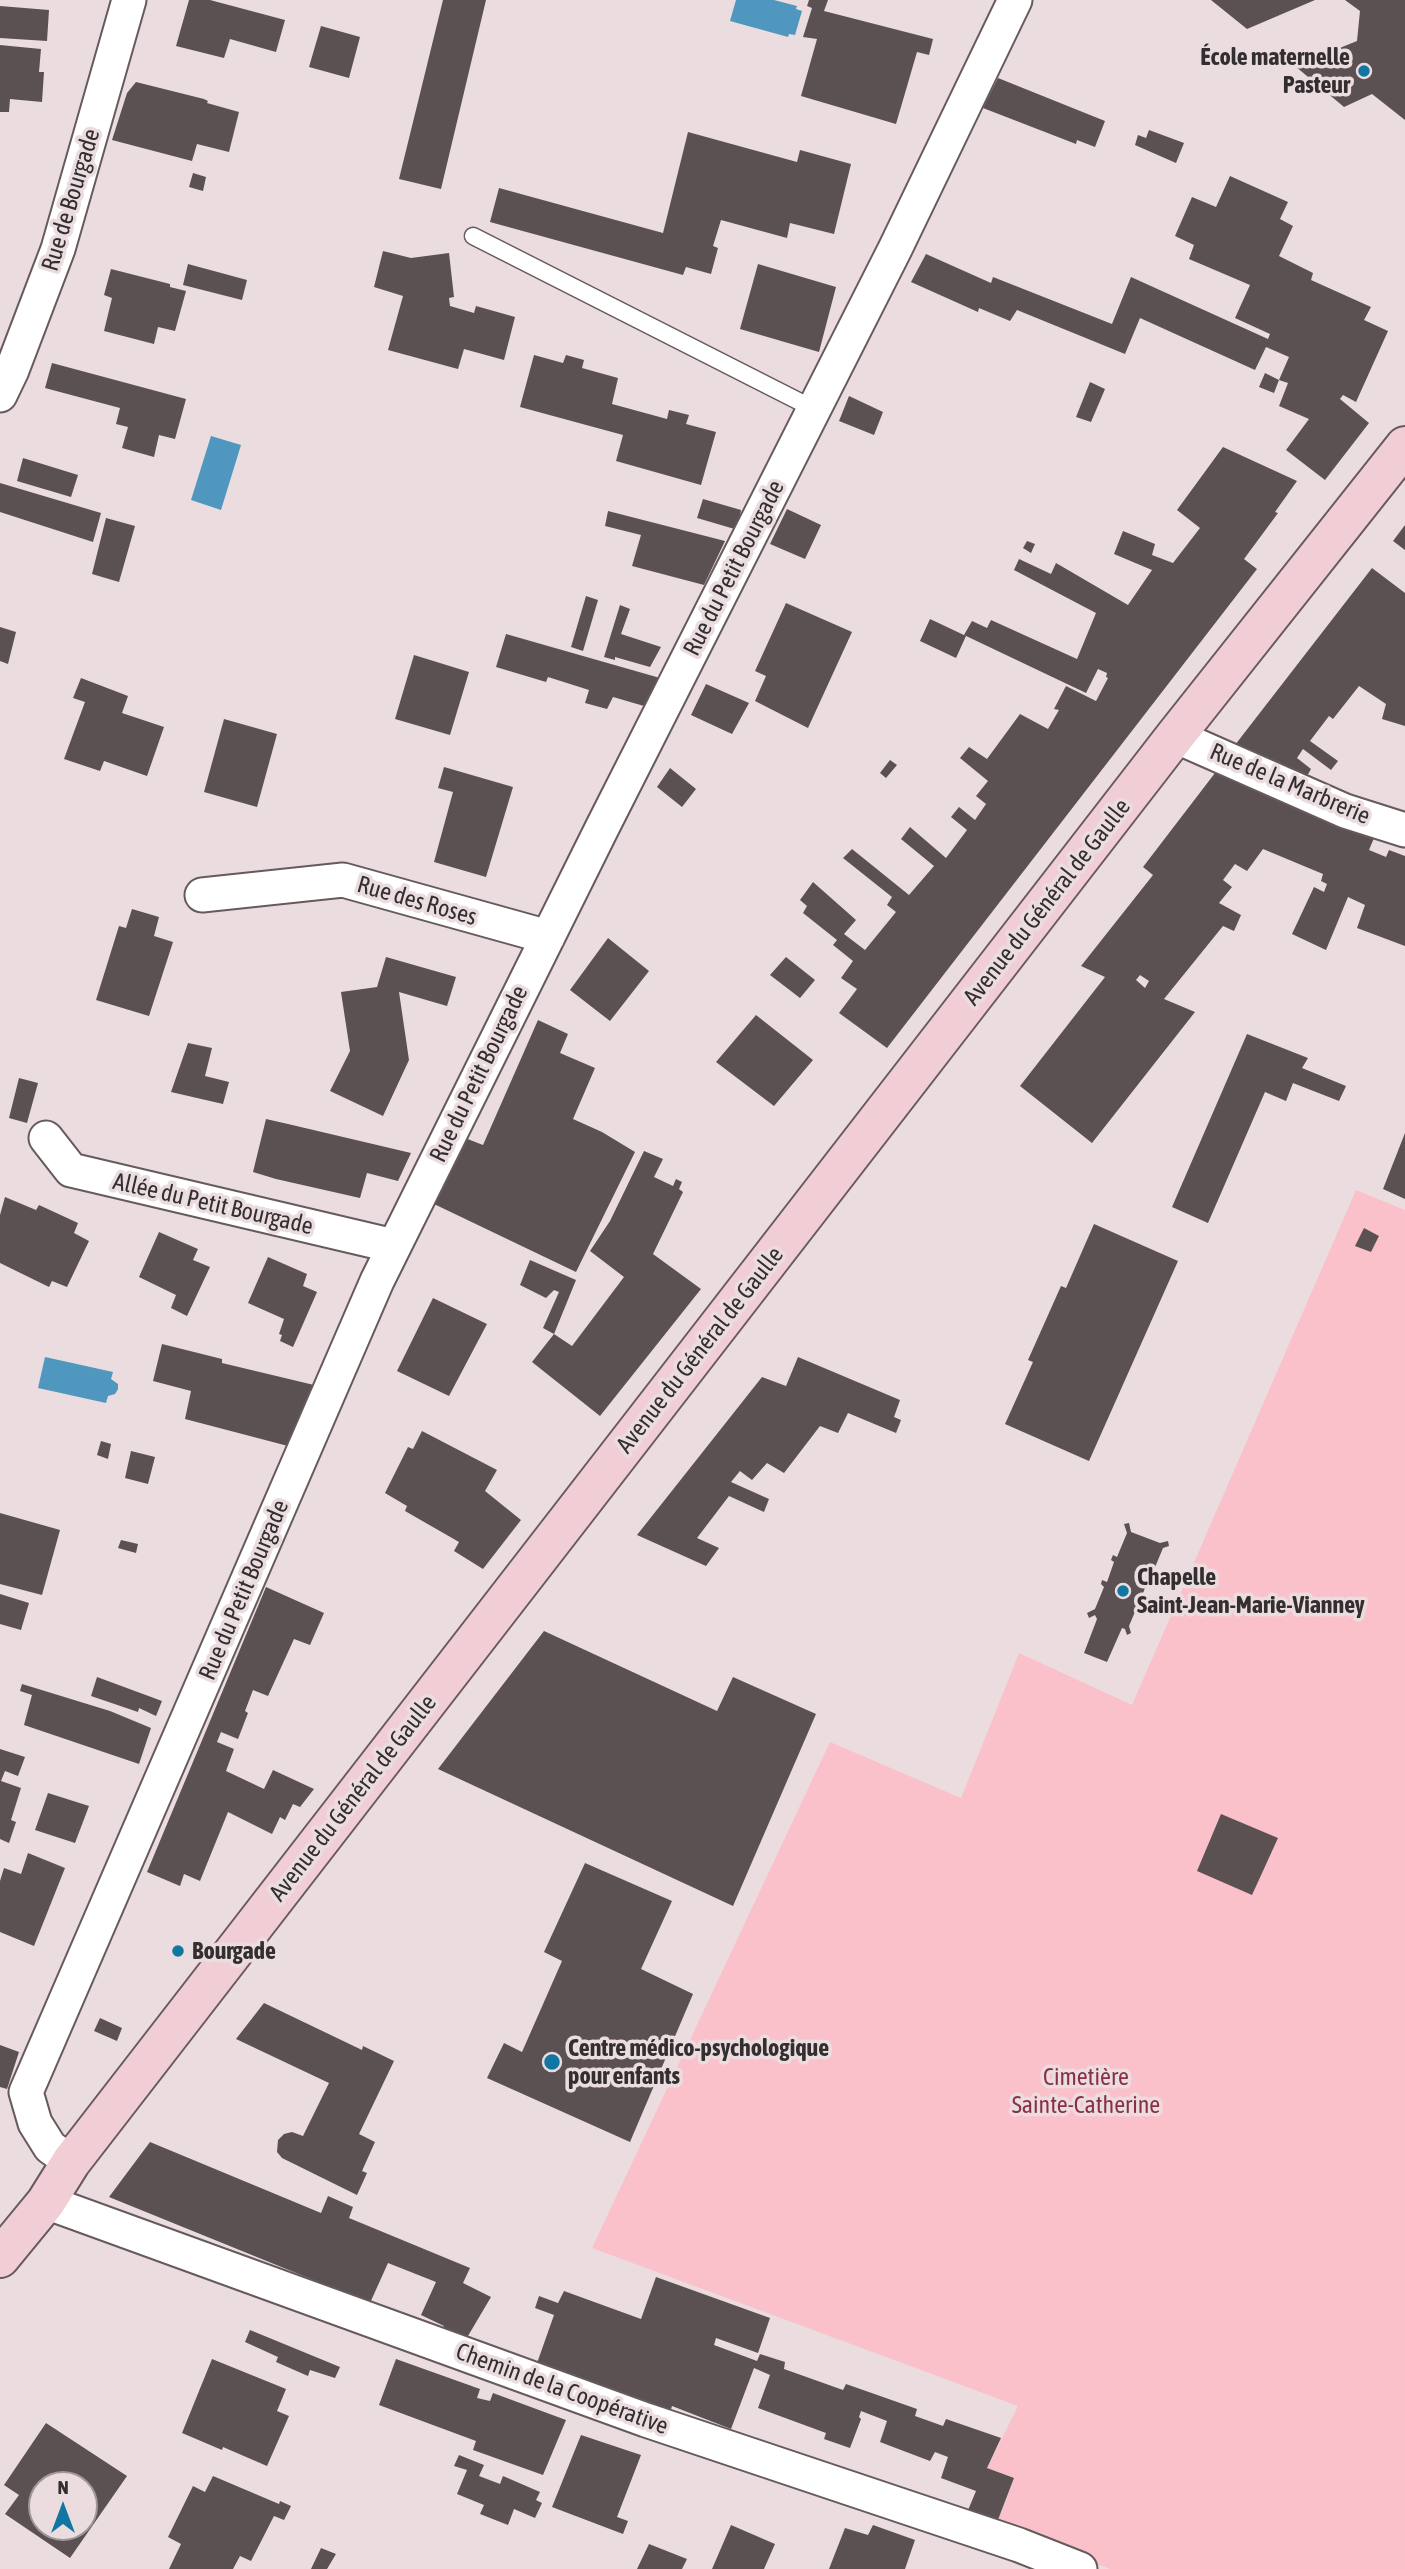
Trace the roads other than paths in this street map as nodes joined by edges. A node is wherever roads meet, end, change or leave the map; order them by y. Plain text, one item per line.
1 (129, 0) edge
2 (1015, 0) edge
3 (472, 236) dead end
4 (0, 395) edge
5 (814, 409) junction
6 (1405, 446) edge
7 (1175, 736) junction
8 (1405, 830) edge
9 (202, 894) dead end
10 (548, 937) junction
11 (46, 1138) dead end
12 (394, 1246) junction
13 (71, 2162) junction
14 (46, 2202) junction
15 (0, 2258) edge
16 (1080, 2569) edge

1 - 4 street, Rue de Bourgade
2 - 5 street, Rue du Petit Bourgade
3 - 5 lane
5 - 10 street, Rue du Petit Bourgade
6 - 7 main road, Avenue du Général de Gaulle
7 - 8 street, Rue de la Marbrerie
7 - 13 main road, Avenue du Général de Gaulle
9 - 10 street, Rue des Roses
10 - 12 street, Rue du Petit Bourgade
11 - 12 street, Allée du Petit Bourgade
12 - 13 street, Rue du Petit Bourgade
13 - 14 main road, Avenue du Général de Gaulle
14 - 15 main road, Avenue du Général de Gaulle
14 - 16 street, Chemin de la Coopérative

